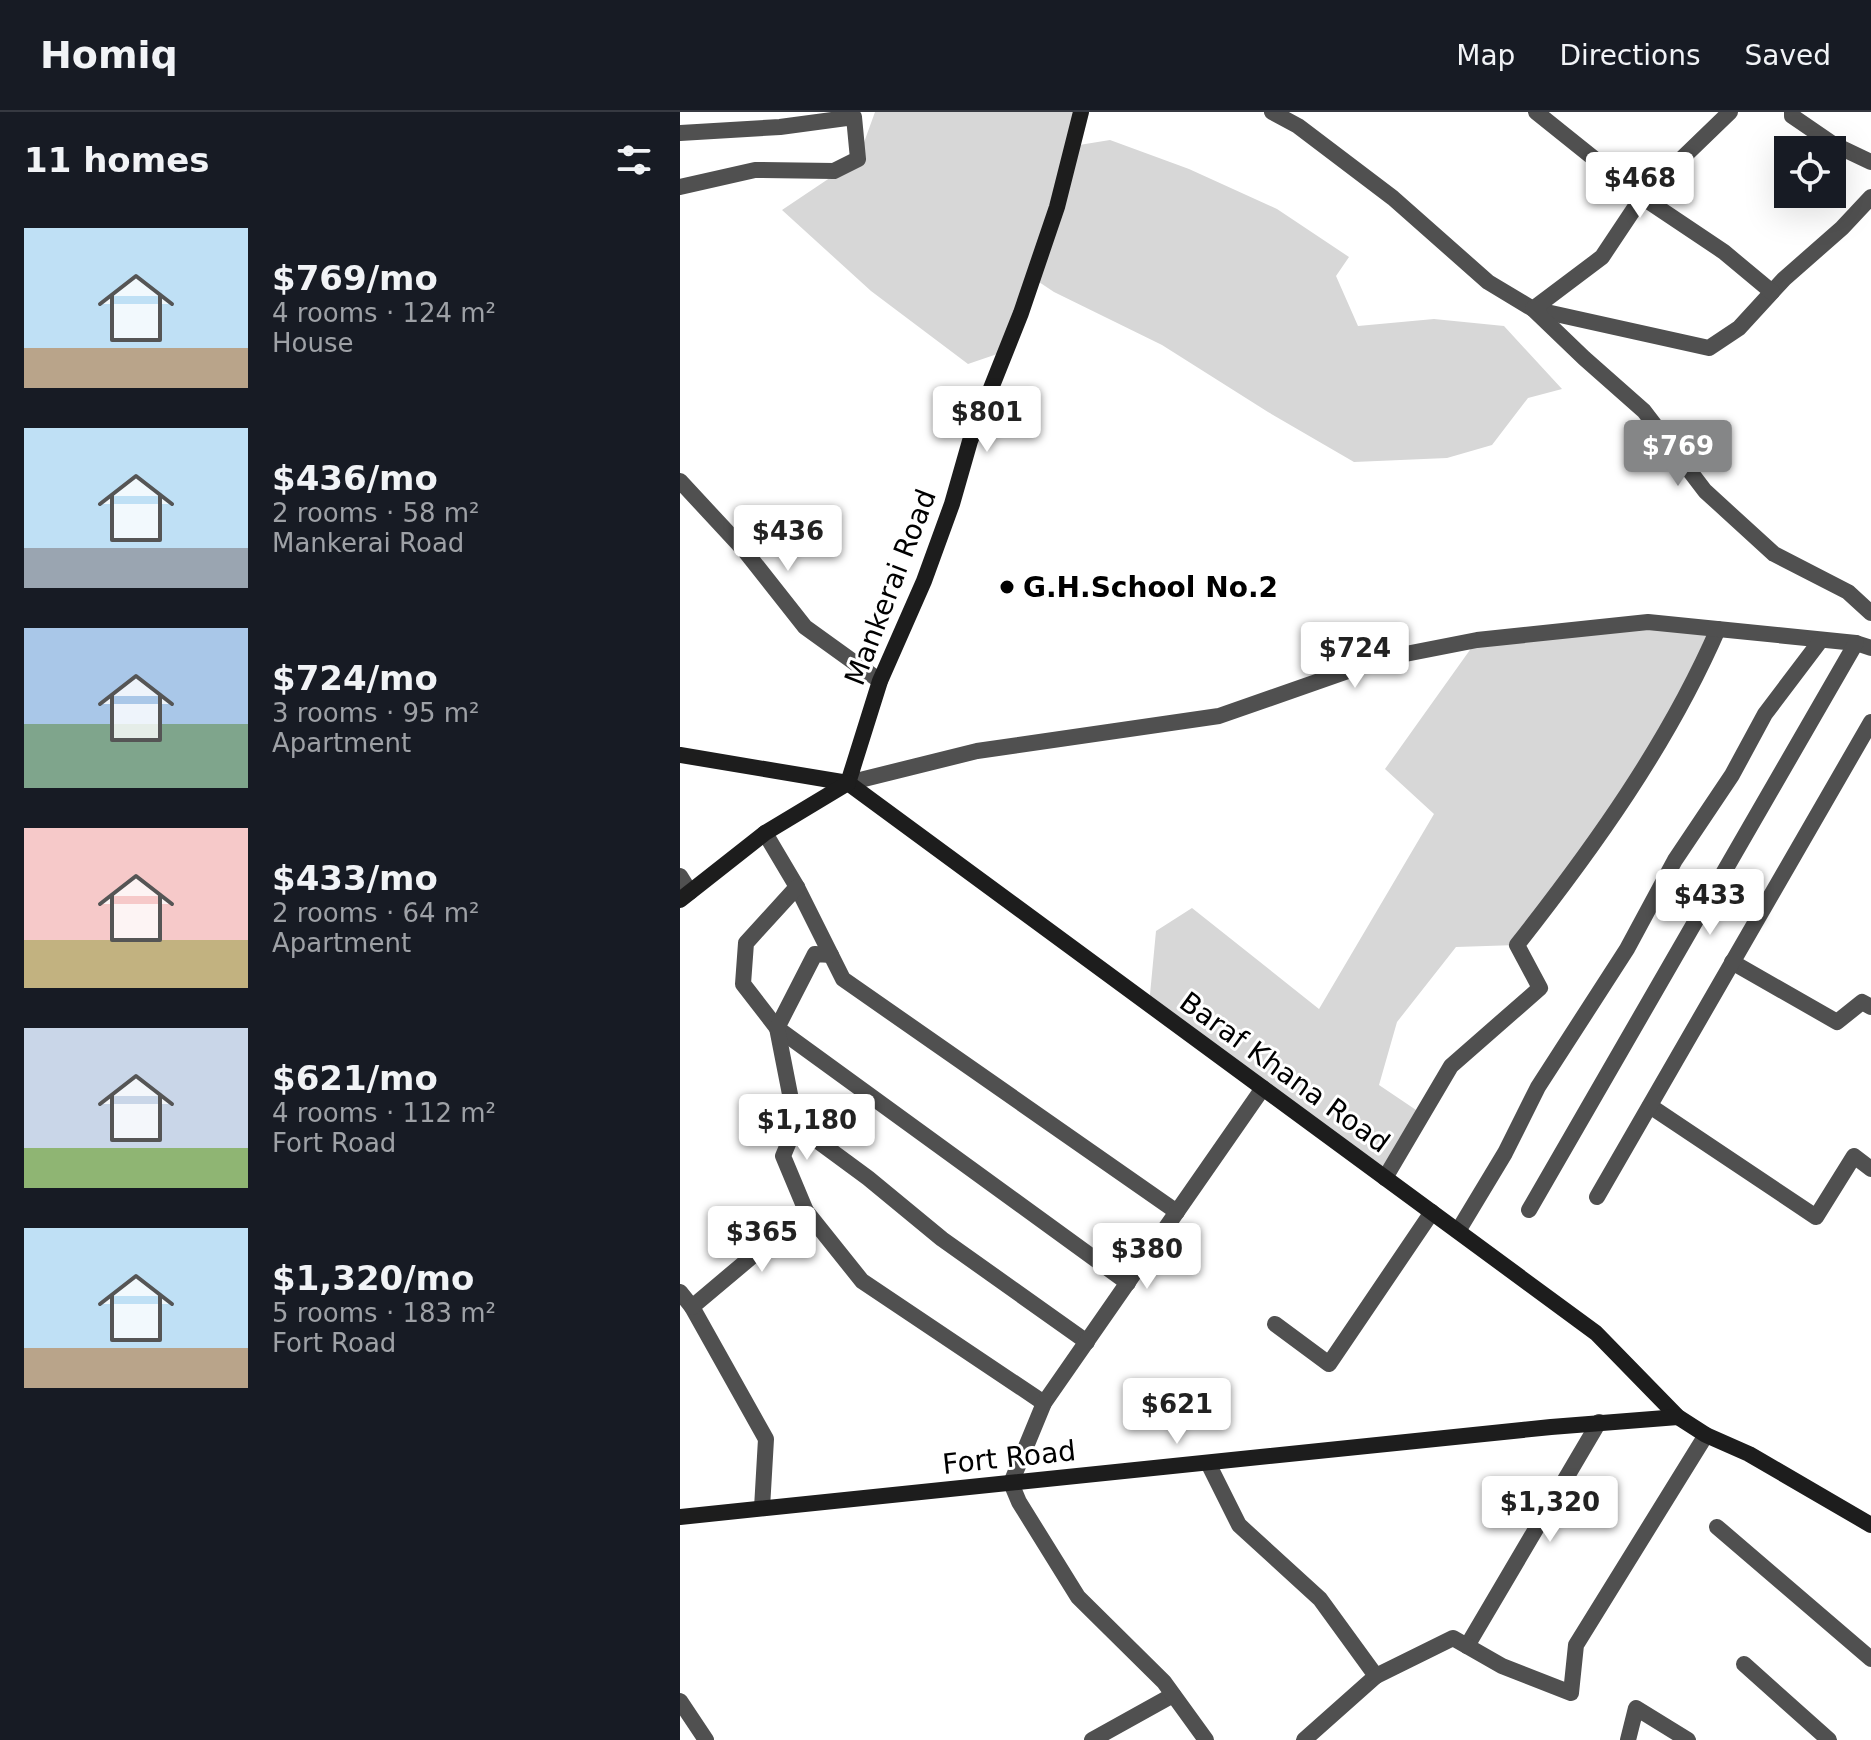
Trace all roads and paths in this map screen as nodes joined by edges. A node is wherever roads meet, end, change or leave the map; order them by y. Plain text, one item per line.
1 (1081, 112) edge
2 (1272, 112) edge
3 (1536, 112) edge
4 (1730, 112) edge
5 (1792, 112) edge
6 (680, 133) edge
7 (1871, 162) edge
8 (680, 187) edge
9 (1642, 197) junction
10 (1871, 197) edge
11 (1772, 292) junction
12 (1533, 309) junction
13 (680, 481) edge
14 (1871, 613) edge
15 (1718, 629) junction
16 (1821, 640) junction
17 (1864, 646) edge
18 (880, 681) junction
19 (1871, 722) edge
20 (1866, 743) edge
21 (680, 755) edge
22 (848, 783) junction
23 (765, 833) junction
24 (680, 876) edge
25 (797, 887) junction
26 (685, 896) edge
27 (831, 955) junction
28 (1732, 962) junction
29 (1871, 1007) edge
30 (777, 1028) junction
31 (1263, 1088) junction
32 (1650, 1106) junction
33 (796, 1125) junction
34 (1871, 1169) edge
35 (1385, 1178) junction
36 (1597, 1197) dead end
37 (1529, 1210) dead end
38 (806, 1211) junction
39 (1177, 1212) junction
40 (1432, 1212) junction
41 (1458, 1231) junction
42 (1128, 1283) junction
43 (680, 1292) edge
44 (692, 1307) junction
45 (1275, 1324) dead end
46 (1087, 1342) junction
47 (1044, 1403) junction
48 (1678, 1417) junction
49 (1599, 1422) junction
50 (1706, 1435) junction
51 (1208, 1463) junction
52 (1011, 1483) junction
53 (762, 1508) junction
54 (680, 1517) edge
55 (1871, 1525) edge
56 (1717, 1527) dead end
57 (1467, 1646) junction
58 (1871, 1659) edge
59 (1744, 1664) dead end
60 (1376, 1676) junction
61 (1173, 1695) junction
62 (680, 1701) edge
63 (706, 1740) edge
64 (1092, 1740) edge
65 (1206, 1740) edge
66 (1304, 1740) edge
67 (1628, 1740) edge
68 (1688, 1740) edge
69 (1829, 1740) edge

1 - 18 street, Mankerai Road
2 - 12 street
3 - 9 street
4 - 9 street
5 - 7 street
6 - 8 street
9 - 11 street
9 - 12 street
10 - 11 street
11 - 12 street
12 - 14 street
13 - 18 street
15 - 16 street
15 - 22 street
15 - 35 street
16 - 17 street
16 - 41 street
17 - 37 street
18 - 22 street, Mankerai Road
19 - 20 street
20 - 28 street
21 - 22 street
22 - 23 street
22 - 31 street, Baraf Khana Road
23 - 25 street
23 - 26 street
24 - 26 street
25 - 27 street
25 - 30 street
27 - 30 street
27 - 39 street
28 - 29 street
28 - 32 street
30 - 33 street
30 - 42 street
31 - 35 street, Baraf Khana Road
31 - 39 street
32 - 34 street
32 - 36 street
33 - 38 street
33 - 46 street
35 - 40 street, Baraf Khana Road
38 - 44 street
38 - 47 street
39 - 42 street
40 - 41 street, Baraf Khana Road
40 - 45 street
41 - 48 street, Baraf Khana Road
42 - 46 street
43 - 44 street
44 - 53 street
46 - 47 street
47 - 52 street
48 - 49 street, Fort Road
48 - 50 street, Baraf Khana Road
49 - 51 street, Fort Road
49 - 57 street
50 - 55 street, Baraf Khana Road
50 - 57 street
51 - 52 street, Fort Road
51 - 60 street
52 - 53 street, Fort Road
52 - 61 street
53 - 54 street, Fort Road
56 - 58 street
57 - 60 street
59 - 69 street
60 - 66 street
61 - 64 street
61 - 65 street
62 - 63 street
67 - 68 street

